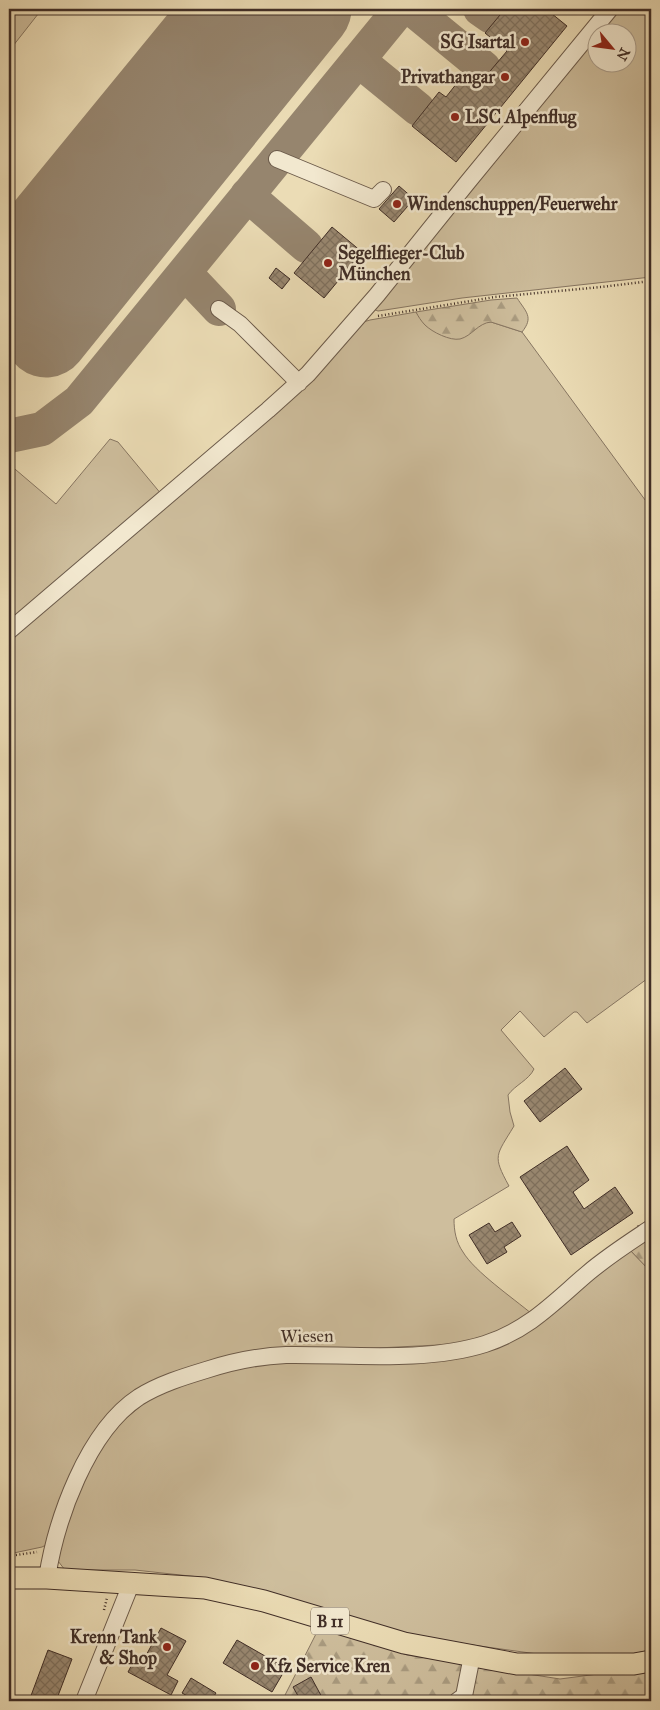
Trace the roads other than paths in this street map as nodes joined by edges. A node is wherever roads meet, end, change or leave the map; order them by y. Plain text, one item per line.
1 (610, 9) edge
2 (276, 159) dead end
3 (383, 190) dead end
4 (218, 310) dead end
5 (299, 383) junction
6 (9, 631) edge
7 (651, 1228) edge
8 (9, 1578) edge
9 (47, 1578) junction
10 (131, 1584) junction
11 (472, 1656) junction
12 (651, 1662) edge
13 (84, 1701) edge
14 (457, 1701) edge

1 - 5 street
2 - 3 street
4 - 5 street
5 - 6 street
7 - 9 street, Wiesen
8 - 9 main road, B 11
9 - 10 main road, B 11
10 - 11 main road, B 11
10 - 13 street
11 - 12 main road, B 11
11 - 14 street

